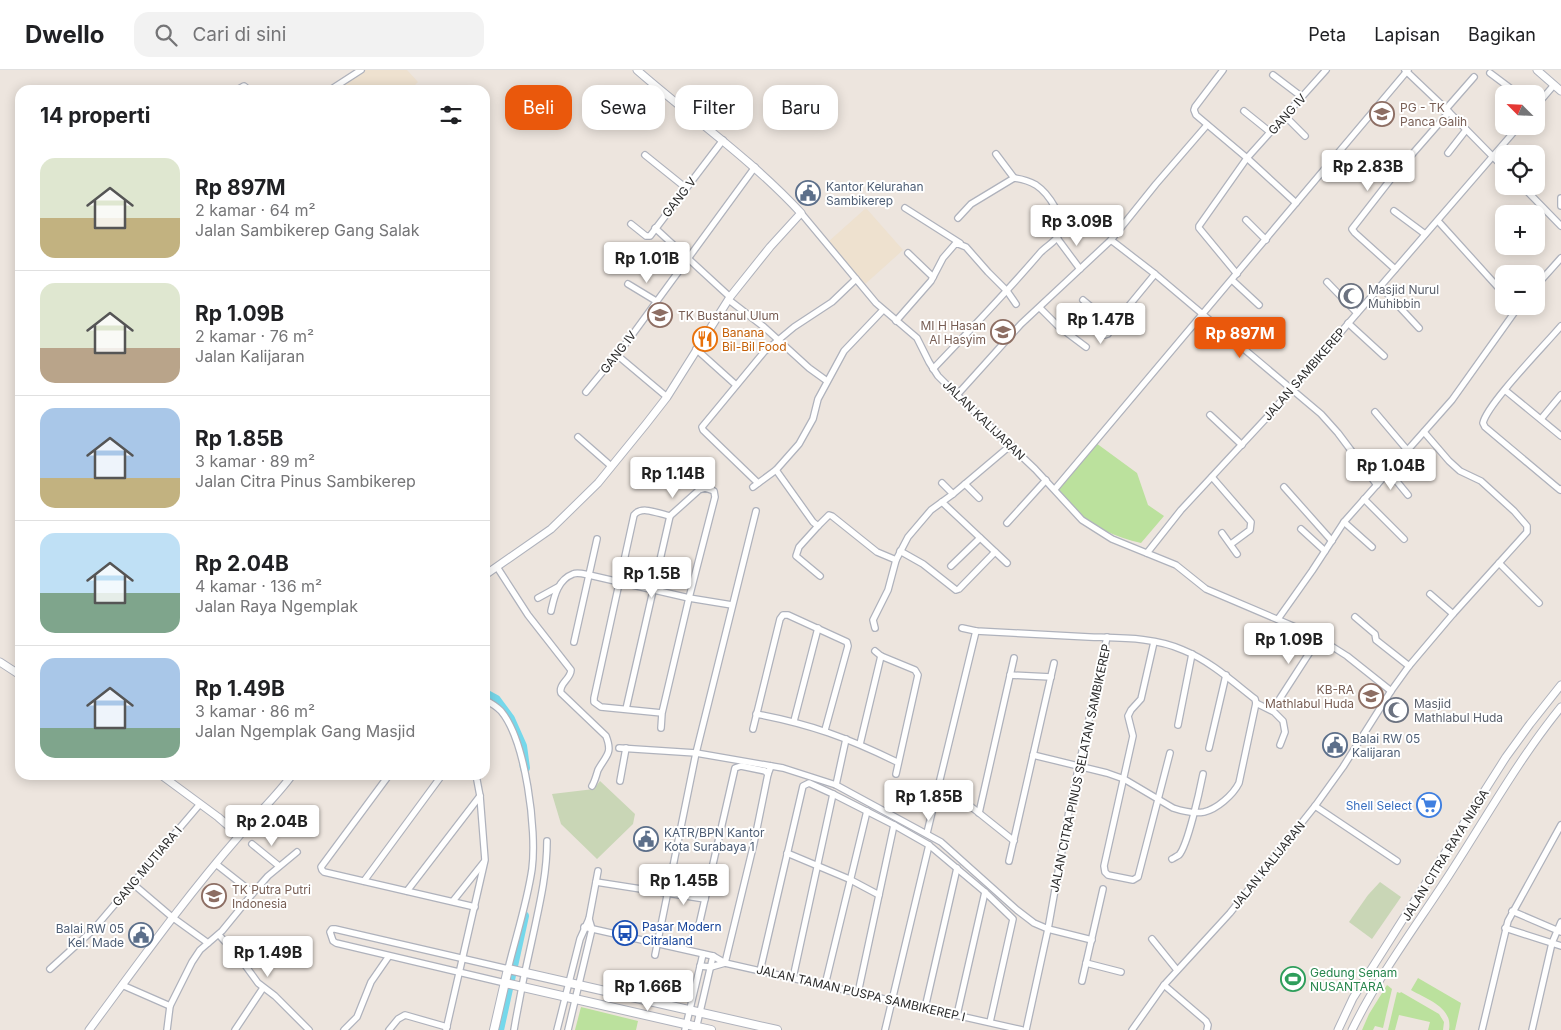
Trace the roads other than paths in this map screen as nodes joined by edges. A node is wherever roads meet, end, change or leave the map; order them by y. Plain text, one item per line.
1 (361, 70) edge
2 (637, 70) edge
3 (1223, 70) edge
4 (1326, 70) edge
5 (1537, 70) edge
6 (1407, 71) edge
7 (1490, 74) dead end
8 (1272, 75) dead end
9 (1474, 77) dead end
10 (338, 85) edge
11 (1505, 85) edge
12 (1554, 85) junction
13 (1561, 91) edge
14 (1545, 96) edge
15 (1302, 97) junction
16 (1447, 110) junction
17 (1244, 111) dead end
18 (1285, 116) junction
19 (1207, 125) junction
20 (1466, 130) junction
21 (1270, 132) junction
22 (1512, 135) edge
23 (1305, 136) dead end
24 (723, 140) junction
25 (1448, 153) dead end
26 (996, 154) dead end
27 (645, 155) dead end
28 (1247, 158) junction
29 (1493, 158) junction
30 (755, 167) junction
31 (1014, 178) junction
32 (686, 188) junction
33 (1531, 195) edge
34 (1561, 198) edge
35 (1296, 203) junction
36 (1561, 206) edge
37 (905, 208) dead end
38 (1394, 211) dead end
39 (801, 213) junction
40 (958, 218) dead end
41 (1246, 220) dead end
42 (1438, 221) junction
43 (631, 224) dead end
44 (1561, 226) edge
45 (655, 228) junction
46 (1425, 234) junction
47 (1057, 238) junction
48 (1111, 240) junction
49 (1266, 240) junction
50 (957, 243) junction
51 (908, 253) dead end
52 (687, 258) junction
53 (1561, 258) edge
54 (1080, 269) junction
55 (1395, 270) junction
56 (1155, 274) junction
57 (1237, 274) junction
58 (1545, 276) edge
59 (933, 277) junction
60 (856, 279) junction
61 (1232, 280) junction
62 (1328, 282) dead end
63 (628, 284) dead end
64 (1495, 284) edge
65 (1381, 287) junction
66 (1007, 291) junction
67 (729, 299) junction
68 (1083, 300) dead end
69 (656, 301) junction
70 (1016, 304) dead end
71 (1259, 305) dead end
72 (1040, 308) junction
73 (883, 310) junction
74 (1358, 313) junction
75 (1202, 314) junction
76 (1512, 315) edge
77 (1084, 319) dead end
78 (896, 321) junction
79 (1348, 323) junction
80 (1113, 325) junction
81 (1561, 326) edge
82 (1419, 328) dead end
83 (777, 340) junction
84 (1086, 348) dead end
85 (696, 349) junction
86 (617, 355) junction
87 (1384, 356) dead end
88 (933, 369) junction
89 (827, 381) junction
90 (736, 385) junction
91 (1292, 389) junction
92 (1505, 390) junction
93 (586, 392) dead end
94 (957, 395) junction
95 (1561, 395) edge
96 (667, 397) junction
97 (1376, 412) dead end
98 (1210, 415) dead end
99 (1541, 419) junction
100 (1424, 432) junction
101 (1561, 436) edge
102 (578, 437) dead end
103 (1011, 445) junction
104 (1242, 445) junction
105 (1408, 451) junction
106 (611, 466) junction
107 (776, 470) junction
108 (1385, 475) junction
109 (1212, 477) junction
110 (1046, 480) junction
111 (942, 483) dead end
112 (965, 484) junction
113 (1377, 485) junction
114 (1284, 486) dead end
115 (1055, 489) junction
116 (1561, 489) edge
117 (953, 494) junction
118 (1408, 495) dead end
119 (979, 498) dead end
120 (1364, 499) junction
121 (942, 502) junction
122 (756, 511) dead end
123 (670, 516) junction
124 (1344, 522) junction
125 (1007, 524) dead end
126 (818, 526) junction
127 (1301, 529) dead end
128 (1222, 532) dead end
129 (597, 538) dead end
130 (980, 538) junction
131 (1404, 539) dead end
132 (1332, 540) junction
133 (1231, 544) junction
134 (1372, 548) dead end
135 (900, 551) junction
136 (1325, 551) junction
137 (995, 552) junction
138 (1146, 552) junction
139 (1237, 554) dead end
140 (896, 560) junction
141 (1007, 563) dead end
142 (1499, 563) junction
143 (951, 566) dead end
144 (497, 567) junction
145 (490, 571) edge
146 (589, 575) junction
147 (820, 576) dead end
148 (619, 582) junction
149 (558, 587) junction
150 (653, 589) junction
151 (1430, 594) dead end
152 (538, 598) dead end
153 (689, 598) junction
154 (1539, 603) dead end
155 (732, 606) junction
156 (551, 611) dead end
157 (1453, 614) junction
158 (1355, 618) dead end
159 (1278, 619) junction
160 (818, 628) junction
161 (875, 628) dead end
162 (962, 628) dead end
163 (976, 631) junction
164 (1107, 637) junction
165 (1319, 638) junction
166 (574, 642) dead end
167 (1154, 642) junction
168 (875, 651) dead end
169 (1192, 654) junction
170 (881, 656) junction
171 (1014, 658) dead end
172 (0, 662) edge
173 (1054, 663) dead end
174 (1410, 666) junction
175 (15, 672) edge
176 (1010, 675) junction
177 (1226, 675) junction
178 (1051, 677) junction
179 (1561, 685) edge
180 (1391, 691) junction
181 (490, 702) edge
182 (1256, 703) junction
183 (1276, 703) dead end
184 (1561, 707) edge
185 (626, 709) junction
186 (662, 712) junction
187 (756, 714) junction
188 (794, 722) junction
189 (1178, 726) dead end
190 (661, 728) dead end
191 (753, 729) dead end
192 (825, 730) junction
193 (846, 739) junction
194 (860, 744) junction
195 (1280, 745) dead end
196 (619, 748) dead end
197 (626, 748) junction
198 (1209, 748) dead end
199 (696, 753) junction
200 (1170, 753) dead end
201 (1033, 755) junction
202 (897, 762) junction
203 (771, 766) junction
204 (1078, 766) junction
205 (768, 774) junction
206 (896, 774) dead end
207 (1203, 774) dead end
208 (1124, 779) junction
209 (167, 780) edge
210 (288, 780) edge
211 (385, 780) edge
212 (438, 780) edge
213 (477, 780) edge
214 (620, 782) dead end
215 (836, 785) junction
216 (592, 786) dead end
217 (833, 794) junction
218 (480, 796) junction
219 (1159, 800) junction
220 (200, 804) junction
221 (969, 805) dead end
222 (1315, 806) junction
223 (867, 811) junction
224 (979, 813) junction
225 (1194, 813) junction
226 (1561, 824) edge
227 (894, 825) junction
228 (927, 833) junction
229 (239, 835) junction
230 (547, 841) dead end
231 (1014, 841) junction
232 (252, 844) dead end
233 (929, 845) junction
234 (297, 852) dead end
235 (787, 853) junction
236 (1172, 859) dead end
237 (485, 860) junction
238 (1009, 861) dead end
239 (1397, 861) dead end
240 (216, 864) junction
241 (818, 864) junction
242 (279, 866) junction
243 (1438, 866) junction
244 (957, 868) junction
245 (598, 871) dead end
246 (1450, 874) junction
247 (849, 879) junction
248 (364, 881) junction
249 (596, 882) junction
250 (132, 883) junction
251 (1104, 889) dead end
252 (408, 891) junction
253 (985, 892) junction
254 (253, 893) junction
255 (667, 893) junction
256 (879, 895) junction
257 (705, 899) junction
258 (453, 902) junction
259 (475, 907) junction
260 (1512, 911) junction
261 (172, 917) junction
262 (589, 919) junction
263 (1561, 922) edge
264 (699, 925) dead end
265 (584, 927) junction
266 (1505, 928) junction
267 (592, 929) junction
268 (1048, 929) junction
269 (1559, 931) edge
270 (219, 935) junction
271 (1152, 938) dead end
272 (580, 939) junction
273 (1092, 940) junction
274 (590, 941) junction
275 (208, 943) junction
276 (1552, 943) junction
277 (657, 944) junction
278 (1561, 946) edge
279 (703, 954) junction
280 (389, 956) junction
281 (654, 956) dead end
282 (713, 956) junction
283 (463, 957) junction
284 (725, 963) junction
285 (1086, 963) junction
286 (700, 966) junction
287 (711, 967) junction
288 (50, 970) dead end
289 (510, 970) junction
290 (1177, 970) junction
291 (760, 971) junction
292 (460, 972) junction
293 (1121, 972) dead end
294 (524, 973) junction
295 (792, 978) junction
296 (1082, 981) dead end
297 (507, 983) junction
298 (568, 983) junction
299 (122, 985) junction
300 (579, 985) junction
301 (825, 985) junction
302 (1164, 985) junction
303 (520, 986) junction
304 (264, 988) junction
305 (858, 993) junction
306 (565, 996) junction
307 (576, 999) junction
308 (892, 1000) junction
309 (170, 1006) junction
310 (925, 1008) junction
311 (690, 1010) junction
312 (700, 1013) junction
313 (957, 1015) junction
314 (990, 1022) junction
315 (436, 1024) junction
316 (686, 1027) edge
317 (446, 1028) edge
318 (696, 1028) edge
319 (89, 1030) edge
320 (168, 1030) edge
321 (235, 1030) edge
322 (309, 1030) edge
323 (344, 1030) edge
324 (389, 1030) edge
325 (432, 1030) edge
326 (494, 1030) edge
327 (514, 1030) edge
328 (557, 1030) edge
329 (568, 1030) edge
330 (711, 1030) edge
331 (777, 1030) edge
332 (885, 1030) edge
333 (1022, 1030) edge
334 (1026, 1030) edge
335 (1132, 1030) edge
336 (1206, 1030) edge
337 (1338, 1030) edge
338 (1352, 1030) edge
339 (1482, 1030) edge
340 (1532, 1030) edge

1 - 10 street
2 - 24 street, JALAN KALIJARAN
3 - 19 street
4 - 15 street, GANG IV
5 - 12 street
6 - 16 street
6 - 35 street
7 - 11 street
8 - 15 street
9 - 16 street
12 - 13 street
12 - 14 street
15 - 18 street, GANG IV
16 - 20 street
16 - 55 street
17 - 21 street
18 - 21 street, GANG IV
18 - 23 street
19 - 28 street
19 - 48 street
20 - 25 street
20 - 29 street
21 - 28 street, GANG IV
22 - 29 street, JALAN SAMBIKEREP
24 - 30 street, JALAN KALIJARAN
24 - 32 street, GANG V
26 - 31 street
27 - 32 street
28 - 35 street
28 - 57 street, GANG IV
29 - 42 street, JALAN SAMBIKEREP
30 - 39 street, JALAN KALIJARAN
30 - 52 street, GANG IV
31 - 40 street
31 - 47 street
32 - 45 street, GANG V
33 - 44 street
34 - 36 street
35 - 49 street
37 - 50 street
38 - 46 street
39 - 60 street, JALAN KALIJARAN
39 - 67 street
41 - 49 street
42 - 46 street, JALAN SAMBIKEREP
42 - 64 street
43 - 45 street, GANG V
45 - 52 street
46 - 55 street, JALAN SAMBIKEREP
47 - 54 street
47 - 66 street
48 - 54 street
48 - 56 street
49 - 57 street
50 - 59 street
50 - 66 street
51 - 59 street
52 - 67 street
52 - 69 street, GANG IV
53 - 58 street
54 - 72 street
55 - 65 street, JALAN SAMBIKEREP
56 - 75 street
56 - 80 street
57 - 61 street
59 - 78 street
60 - 73 street, JALAN KALIJARAN
60 - 83 street
61 - 71 street
61 - 75 street
62 - 74 street
63 - 69 street
65 - 74 street, JALAN SAMBIKEREP
65 - 82 street
66 - 70 street
66 - 88 street
67 - 83 street
67 - 85 street
68 - 80 street
69 - 86 street, GANG IV
72 - 84 street
72 - 94 street
73 - 78 street, JALAN KALIJARAN
73 - 89 street
74 - 79 street, JALAN SAMBIKEREP
75 - 91 street
75 - 115 street
76 - 100 street
77 - 80 street
78 - 88 street, JALAN KALIJARAN
79 - 87 street
79 - 91 street, JALAN SAMBIKEREP
81 - 92 street
83 - 89 street
83 - 90 street
85 - 90 street
85 - 96 street
86 - 93 street, GANG IV
86 - 96 street
88 - 94 street, JALAN KALIJARAN
89 - 107 street
90 - 107 street
91 - 104 street, JALAN SAMBIKEREP
91 - 113 street
92 - 99 street
92 - 116 street
94 - 103 street, JALAN KALIJARAN
95 - 99 street
96 - 106 street
97 - 105 street
98 - 104 street
99 - 101 street
100 - 105 street
100 - 142 street, JALAN KALIJARAN
102 - 106 street
103 - 110 street, JALAN KALIJARAN
103 - 112 street
104 - 109 street, JALAN SAMBIKEREP
105 - 108 street
106 - 144 street
107 - 126 street
108 - 113 street
108 - 118 street
109 - 133 street
109 - 138 street, JALAN SAMBIKEREP
110 - 115 street, JALAN KALIJARAN
110 - 125 street
111 - 117 street
112 - 117 street
112 - 119 street
113 - 120 street
114 - 132 street
115 - 138 street, JALAN KALIJARAN
117 - 121 street
120 - 124 street
120 - 131 street
121 - 130 street
121 - 135 street
122 - 155 street
123 - 148 street
123 - 150 street
123 - 153 street
124 - 132 street
124 - 134 street
126 - 140 street
126 - 147 street
127 - 136 street
128 - 133 street
129 - 146 street
130 - 137 street
130 - 143 street
132 - 136 street
133 - 139 street
135 - 137 street
135 - 140 street
136 - 159 street
137 - 141 street
138 - 159 street, JALAN KALIJARAN
140 - 161 street
142 - 154 street
142 - 157 street, JALAN KALIJARAN
144 - 145 street
144 - 216 street
146 - 148 street
146 - 149 street
146 - 166 street
148 - 150 street
148 - 185 street
149 - 152 street
149 - 156 street
150 - 153 street
150 - 185 street
151 - 157 street
153 - 155 street
153 - 186 street
155 - 199 street
157 - 174 street, JALAN KALIJARAN
158 - 174 street
159 - 165 street, JALAN KALIJARAN
160 - 187 street
160 - 188 street
160 - 192 street
162 - 163 street
163 - 164 street
163 - 228 street
164 - 167 street
164 - 204 street, JALAN CITRA PINUS SELATAN SAMBIKEREP
165 - 180 street, JALAN KALIJARAN
165 - 183 street
167 - 169 street
167 - 208 street
168 - 170 street
169 - 177 street
169 - 189 street
170 - 194 street
170 - 202 street
171 - 176 street
172 - 175 street
173 - 178 street
174 - 180 street, JALAN KALIJARAN
176 - 178 street
176 - 224 street
177 - 182 street
177 - 198 street
178 - 201 street
179 - 243 street, JALAN CITRA RAYA NIAGA
180 - 222 street, JALAN KALIJARAN
181 - 289 street
182 - 195 street
182 - 225 street
184 - 246 street, JALAN CITRA RAYA NIAGA
185 - 186 street
186 - 190 street
187 - 188 street
187 - 191 street
188 - 192 street
192 - 193 street
193 - 194 street
193 - 215 street
194 - 202 street
196 - 197 street
197 - 199 street
197 - 214 street
199 - 203 street
199 - 255 street
200 - 219 street
201 - 204 street
201 - 231 street
202 - 206 street
203 - 205 street
203 - 215 street
204 - 208 street
204 - 268 street, JALAN CITRA PINUS SELATAN SAMBIKEREP
205 - 257 street
205 - 284 street
207 - 225 street
208 - 219 street
208 - 219 street
209 - 220 street
210 - 229 street
211 - 248 street
212 - 248 street
213 - 218 street
215 - 228 street
217 - 223 street
217 - 235 street
217 - 241 street
218 - 237 street
218 - 252 street
219 - 225 street
220 - 229 street
220 - 250 street, GANG MUTIARA I
221 - 224 street
222 - 239 street
222 - 290 street, JALAN KALIJARAN
223 - 227 street
223 - 247 street
224 - 231 street
225 - 236 street
226 - 260 street
227 - 233 street
227 - 256 street
228 - 268 street
229 - 240 street
230 - 294 street
231 - 238 street
232 - 242 street
233 - 244 street
233 - 308 street
234 - 242 street
235 - 241 street
235 - 291 street
237 - 258 street
237 - 259 street
240 - 254 street
240 - 261 street
241 - 247 street
241 - 295 street
242 - 254 street
243 - 246 street
243 - 337 street, JALAN CITRA RAYA NIAGA
244 - 253 street
244 - 310 street
245 - 249 street
246 - 338 street, JALAN CITRA RAYA NIAGA
247 - 256 street
247 - 301 street
248 - 252 street
249 - 255 street
249 - 262 street
250 - 261 street
250 - 288 street, GANG MUTIARA I
251 - 273 street
252 - 258 street
253 - 313 street
253 - 314 street
254 - 270 street
255 - 257 street
255 - 277 street
256 - 305 street
257 - 264 street
258 - 259 street
259 - 283 street
260 - 266 street
260 - 269 street
261 - 275 street
261 - 299 street
262 - 265 street
262 - 267 street
263 - 269 street
265 - 267 street
265 - 272 street
266 - 276 street
266 - 339 street
267 - 274 street
267 - 277 street
268 - 273 street
268 - 334 street, JALAN CITRA PINUS SELATAN SAMBIKEREP
269 - 276 street
270 - 275 street
270 - 304 street
271 - 290 street
272 - 274 street
272 - 298 street
273 - 285 street
274 - 300 street
275 - 309 street
276 - 278 street
276 - 340 street
277 - 279 street
277 - 281 street
279 - 282 street
279 - 286 street
280 - 283 street
280 - 292 street
280 - 323 street
282 - 284 street
282 - 287 street
283 - 289 street
283 - 292 street
284 - 287 street, JALAN TAMAN PUSPA SAMBIKEREP I
284 - 291 street, JALAN TAMAN PUSPA SAMBIKEREP I
285 - 293 street
285 - 296 street
286 - 287 street, JALAN TAMAN PUSPA SAMBIKEREP I
286 - 311 street
287 - 312 street
289 - 294 main road
289 - 297 main road
290 - 302 street, JALAN KALIJARAN
291 - 295 street, JALAN TAMAN PUSPA SAMBIKEREP I
292 - 297 street
292 - 317 street
294 - 298 main road
294 - 303 street
295 - 301 street, JALAN TAMAN PUSPA SAMBIKEREP I
297 - 303 main road
297 - 326 main road
298 - 300 main road
298 - 306 street
299 - 309 street
299 - 319 street
300 - 307 street
300 - 311 main road
301 - 305 street, JALAN TAMAN PUSPA SAMBIKEREP I
302 - 335 street, JALAN KALIJARAN
302 - 336 street
303 - 306 main road
303 - 327 street
304 - 321 street
304 - 322 street
305 - 308 street, JALAN TAMAN PUSPA SAMBIKEREP I
306 - 307 main road
306 - 328 street
307 - 316 main road
307 - 329 street
308 - 310 street, JALAN TAMAN PUSPA SAMBIKEREP I
308 - 332 street
309 - 320 street
310 - 313 street, JALAN TAMAN PUSPA SAMBIKEREP I
311 - 312 main road
311 - 316 street
312 - 318 street
312 - 331 main road
313 - 314 street, JALAN TAMAN PUSPA SAMBIKEREP I
314 - 333 street, JALAN TAMAN PUSPA SAMBIKEREP I
315 - 317 street
315 - 324 street
315 - 325 street
316 - 318 main road
318 - 330 main road

